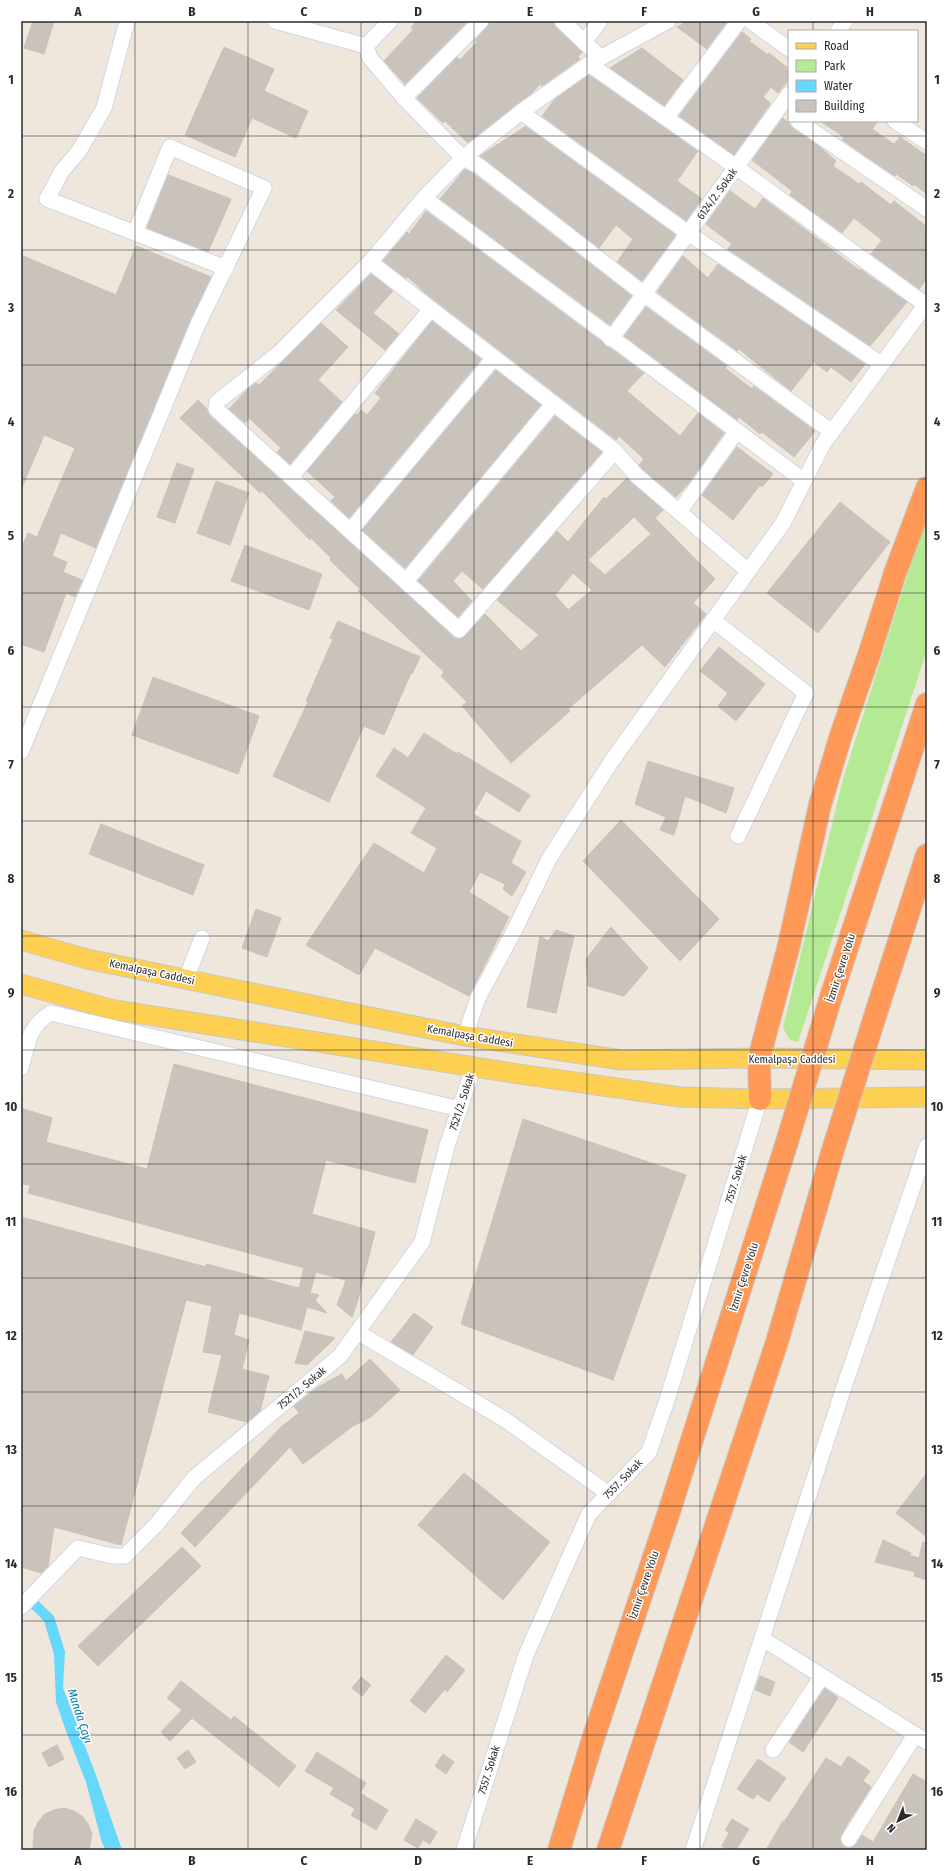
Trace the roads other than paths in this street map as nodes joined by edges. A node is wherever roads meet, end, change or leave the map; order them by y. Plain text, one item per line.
1 (127, 21) edge
2 (275, 21) edge
3 (390, 21) edge
4 (481, 21) edge
5 (562, 21) edge
6 (600, 21) edge
7 (668, 21) edge
8 (739, 21) edge
9 (750, 21) edge
10 (845, 21) edge
11 (839, 30) edge
12 (584, 42) junction
13 (366, 46) junction
14 (788, 48) edge
15 (595, 61) junction
16 (788, 97) edge
17 (404, 98) junction
18 (784, 111) edge
19 (521, 112) junction
20 (666, 118) junction
21 (799, 122) edge
22 (897, 122) edge
23 (927, 142) edge
24 (463, 158) junction
25 (736, 167) junction
26 (424, 198) junction
27 (927, 209) edge
28 (688, 233) junction
29 (136, 234) junction
30 (370, 262) junction
31 (226, 268) junction
32 (644, 294) junction
33 (926, 304) edge
34 (431, 309) junction
35 (611, 339) junction
36 (494, 358) junction
37 (881, 364) junction
38 (553, 404) junction
39 (737, 431) junction
40 (832, 432) junction
41 (615, 451) junction
42 (291, 478) junction
43 (804, 481) junction
44 (927, 488) edge
45 (679, 512) junction
46 (350, 531) junction
47 (748, 571) junction
48 (406, 582) junction
49 (713, 620) junction
50 (927, 704) edge
51 (21, 752) edge
52 (738, 836) dead end
53 (927, 855) edge
54 (202, 938) dead end
55 (21, 940) edge
56 (186, 979) junction
57 (21, 984) edge
58 (465, 1036) junction
59 (759, 1058) junction
60 (927, 1060) edge
61 (474, 1066) junction
62 (21, 1068) edge
63 (927, 1097) edge
64 (760, 1099) junction
65 (460, 1109) junction
66 (927, 1146) edge
67 (357, 1332) junction
68 (609, 1494) junction
69 (21, 1607) edge
70 (763, 1638) junction
71 (822, 1676) junction
72 (921, 1738) edge
73 (773, 1750) dead end
74 (849, 1839) dead end
75 (464, 1850) edge
76 (559, 1850) edge
77 (608, 1850) edge
78 (693, 1850) edge

1 - 29 street
2 - 13 street
3 - 13 street
4 - 17 street
5 - 12 street
6 - 12 street
7 - 15 street
8 - 20 street
9 - 14 street
10 - 11 street
12 - 15 street
13 - 17 street
15 - 19 street
15 - 20 street
16 - 18 street, 6124/2. Sokak
17 - 24 street
18 - 25 street, 6124/2. Sokak
19 - 24 street
19 - 28 street
20 - 25 street
21 - 27 street
22 - 23 street
24 - 26 street
24 - 32 street
25 - 28 street, 6124/2. Sokak
25 - 33 street
26 - 30 street
26 - 35 street
28 - 32 street, 6124/2. Sokak
28 - 37 street
29 - 31 street
29 - 31 street
30 - 34 street
30 - 42 street
31 - 51 street
32 - 35 street, 6124/2. Sokak
32 - 40 street
33 - 37 street
34 - 36 street
34 - 42 street
35 - 39 street
36 - 38 street
36 - 46 street
37 - 40 street
38 - 41 street
38 - 48 street
39 - 43 street
39 - 45 street
40 - 43 street
41 - 45 street
41 - 48 street
42 - 46 street
43 - 47 street
44 - 59 highway
45 - 47 street
46 - 48 street
47 - 49 street
49 - 52 street
49 - 58 street
50 - 76 highway, İzmir Çevre Yolu, bridge
53 - 77 highway, bridge
54 - 56 street
55 - 56 main road, Kemalpaşa Caddesi
56 - 58 main road, Kemalpaşa Caddesi
57 - 61 main road
58 - 59 main road, Kemalpaşa Caddesi
59 - 60 main road, Kemalpaşa Caddesi
59 - 64 highway
61 - 64 main road
61 - 65 street, 7521/2. Sokak
62 - 65 street
63 - 64 main road
64 - 68 street, 7557. Sokak
65 - 67 street, 7521/2. Sokak
66 - 70 street
67 - 68 street
67 - 69 street, 7521/2. Sokak
68 - 75 street, 7557. Sokak
70 - 71 street
70 - 78 street
71 - 72 street
71 - 73 street
72 - 74 street

